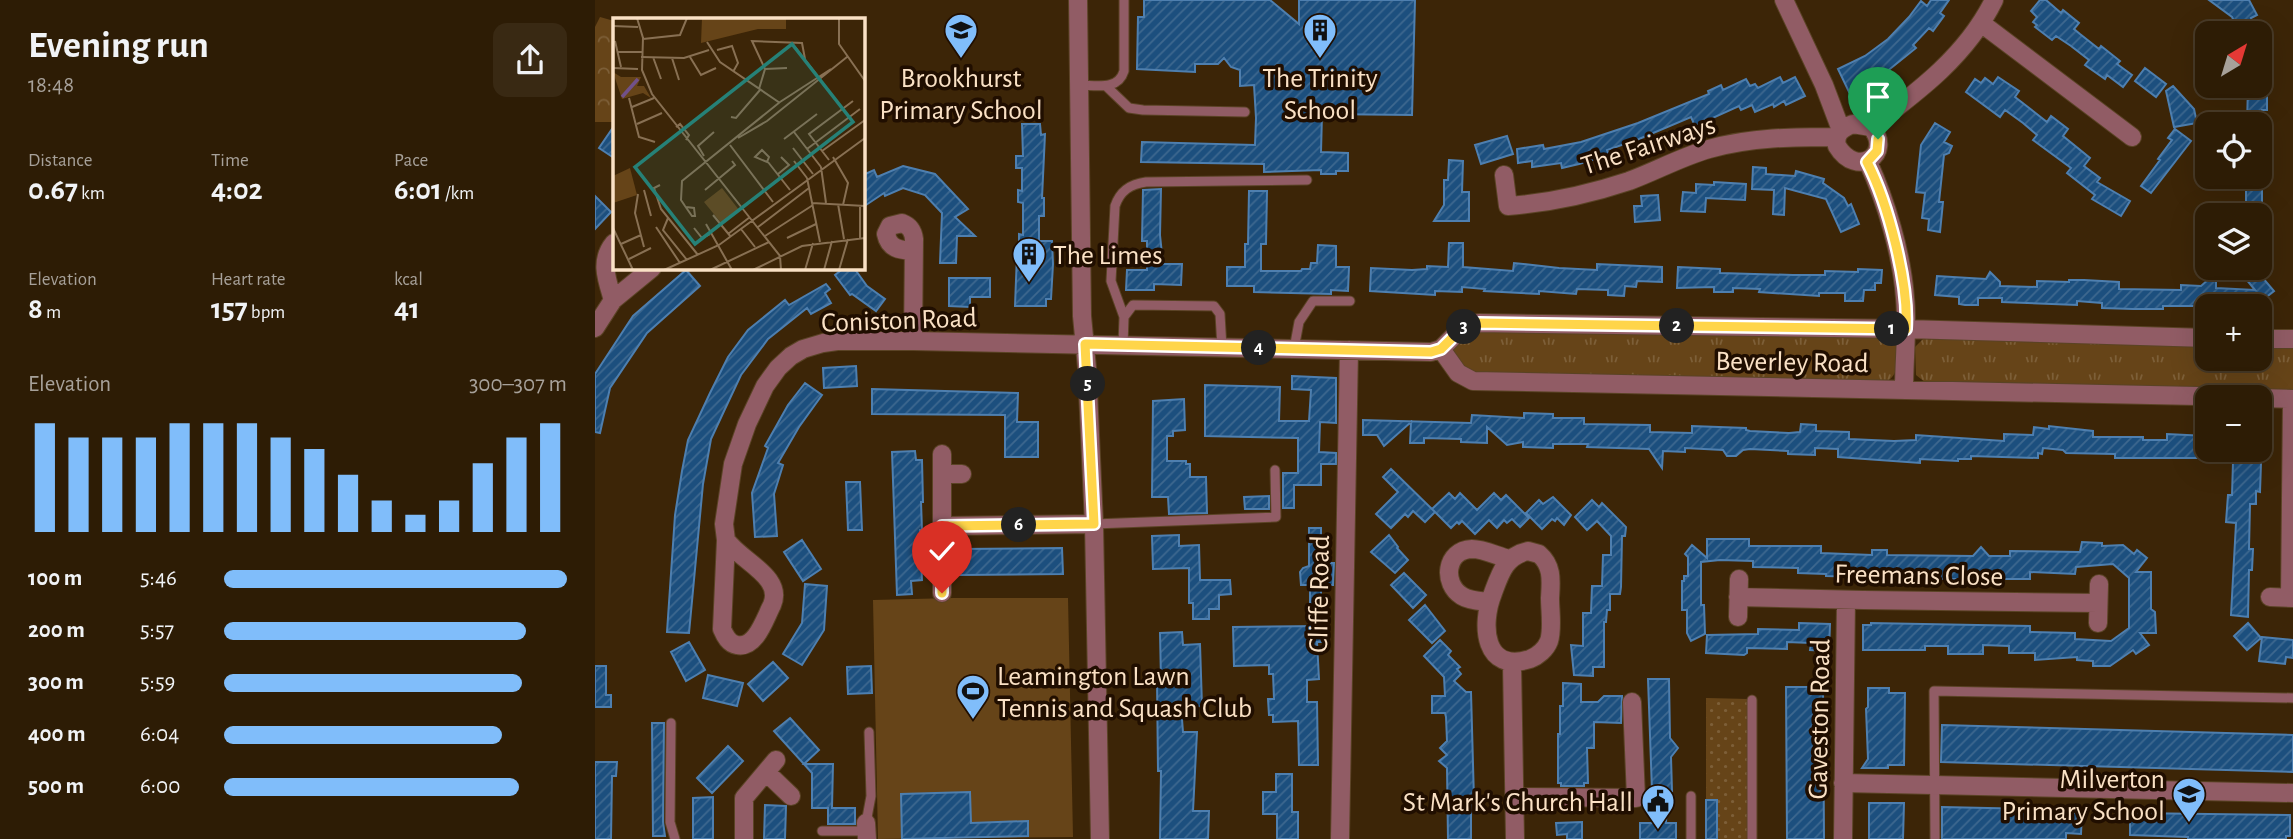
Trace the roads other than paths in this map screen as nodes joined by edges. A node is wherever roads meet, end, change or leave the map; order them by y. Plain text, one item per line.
1 (1078, 0) edge
2 (1124, 0) edge
3 (1784, 0) edge
4 (1994, 0) edge
5 (1981, 23) junction
6 (1079, 85) junction
7 (1106, 86) junction
8 (1245, 112) dead end
9 (1871, 127) junction
10 (1839, 133) junction
11 (2131, 137) dead end
12 (1867, 162) junction
13 (1504, 175) dead end
14 (1307, 180) dead end
15 (613, 244) edge
16 (913, 251) dead end
17 (650, 270) edge
18 (613, 300) junction
19 (1350, 301) dead end
20 (1124, 317) junction
21 (595, 328) edge
22 (1906, 329) junction
23 (2195, 338) edge
24 (2272, 339) edge
25 (2293, 339) edge
26 (913, 341) junction
27 (1085, 344) junction
28 (1123, 345) junction
29 (1222, 348) junction
30 (1294, 349) junction
31 (1441, 349) junction
32 (1349, 350) junction
33 (1904, 390) junction
34 (2195, 396) edge
35 (2272, 398) edge
36 (2293, 399) edge
37 (942, 454) dead end
38 (1275, 470) dead end
39 (942, 474) junction
40 (963, 474) dead end
41 (1094, 524) junction
42 (942, 526) junction
43 (726, 540) junction
44 (1509, 559) junction
45 (2099, 583) dead end
46 (942, 593) dead end
47 (2270, 597) dead end
48 (2292, 598) edge
49 (1846, 600) junction
50 (1489, 603) junction
51 (2098, 603) junction
52 (1738, 617) dead end
53 (2098, 623) dead end
54 (1512, 664) junction
55 (2293, 698) edge
56 (1752, 700) dead end
57 (1632, 702) dead end
58 (671, 723) dead end
59 (869, 732) dead end
60 (1843, 783) junction
61 (1934, 785) junction
62 (2293, 793) edge
63 (792, 796) dead end
64 (1691, 796) dead end
65 (1515, 797) junction
66 (822, 831) dead end
67 (867, 831) edge
68 (675, 839) edge
69 (744, 839) edge
70 (1100, 839) edge
71 (1340, 839) edge
72 (1515, 839) edge
73 (1691, 839) edge
74 (1752, 839) edge
75 (1843, 839) edge
76 (1935, 839) edge

1 - 6 street
2 - 7 lane
3 - 10 street
4 - 5 street
5 - 9 street
5 - 11 street
6 - 7 lane
6 - 27 street
7 - 8 lane
9 - 10 street, The Fairways
9 - 12 street
10 - 12 street
10 - 13 street, The Fairways
12 - 22 street
14 - 20 lane
15 - 18 street
16 - 26 street
17 - 18 street
18 - 21 street
19 - 30 lane
20 - 28 lane
20 - 29 lane
22 - 23 street, Beverley Road
22 - 31 street, Beverley Road
22 - 33 street, Beverley Road
24 - 25 street
26 - 27 street, Coniston Road
26 - 43 street, Coniston Road
27 - 28 street
27 - 41 street
28 - 29 street
29 - 30 street
30 - 32 street
31 - 32 street
31 - 33 street, Beverley Road
32 - 71 street, Cliffe Road
33 - 34 street, Beverley Road
35 - 36 street
36 - 48 street
37 - 39 street
38 - 41 lane
39 - 40 street
39 - 42 street
41 - 42 street
41 - 70 street
42 - 46 street
43 - 43 street, Coniston Road
44 - 50 street
44 - 50 street
44 - 54 street
45 - 51 street
47 - 48 street
49 - 51 street, Freemans Close
49 - 52 street, Freemans Close
49 - 60 street, Gaveston Road
50 - 54 street
51 - 53 street
54 - 65 street
55 - 61 lane
56 - 74 lane
57 - 65 street
58 - 68 lane
59 - 67 lane
60 - 61 street
60 - 75 street, Gaveston Road
61 - 62 street
61 - 76 lane
63 - 69 street
64 - 73 lane
65 - 72 street
66 - 67 lane

